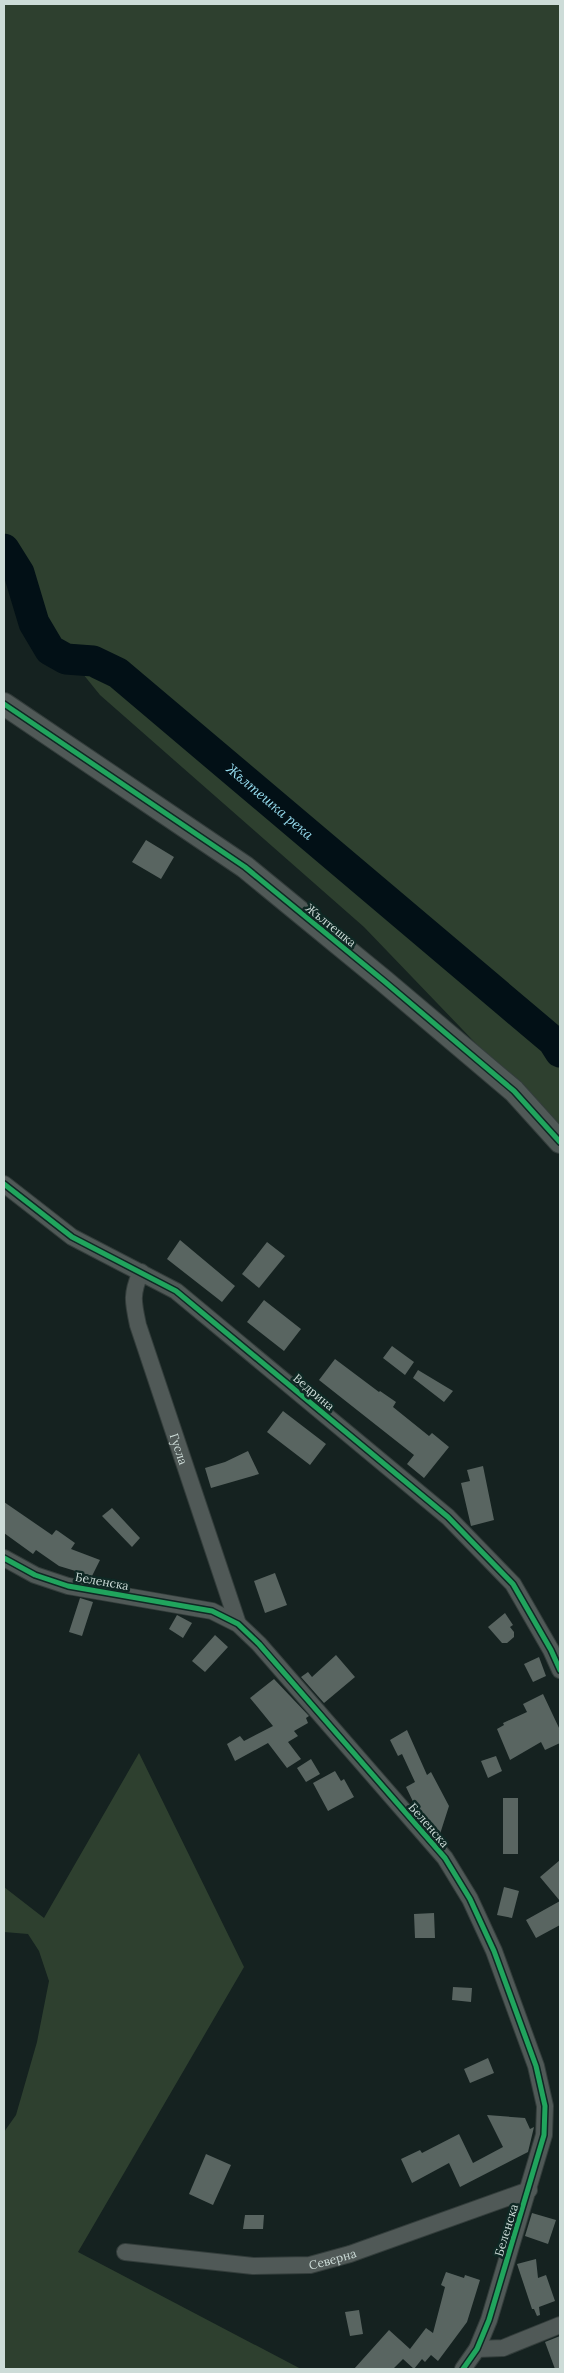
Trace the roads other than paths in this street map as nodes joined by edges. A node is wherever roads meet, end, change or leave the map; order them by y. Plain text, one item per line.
1 (4, 704) edge
2 (560, 1142) edge
3 (4, 1184) edge
4 (141, 1272) junction
5 (4, 1558) edge
6 (238, 1624) junction
7 (560, 1670) edge
8 (528, 2190) junction
9 (125, 2252) dead end
10 (560, 2325) edge
11 (478, 2349) junction
12 (463, 2369) edge

1 - 2 main road, Жълтешка
3 - 4 street, Ведрина
4 - 6 street, Гусла
4 - 7 street, Ведрина
5 - 6 street, Беленска
6 - 8 street, Беленска
8 - 9 street, Северна
8 - 11 street, Беленска
10 - 11 street
11 - 12 street, Беленска

